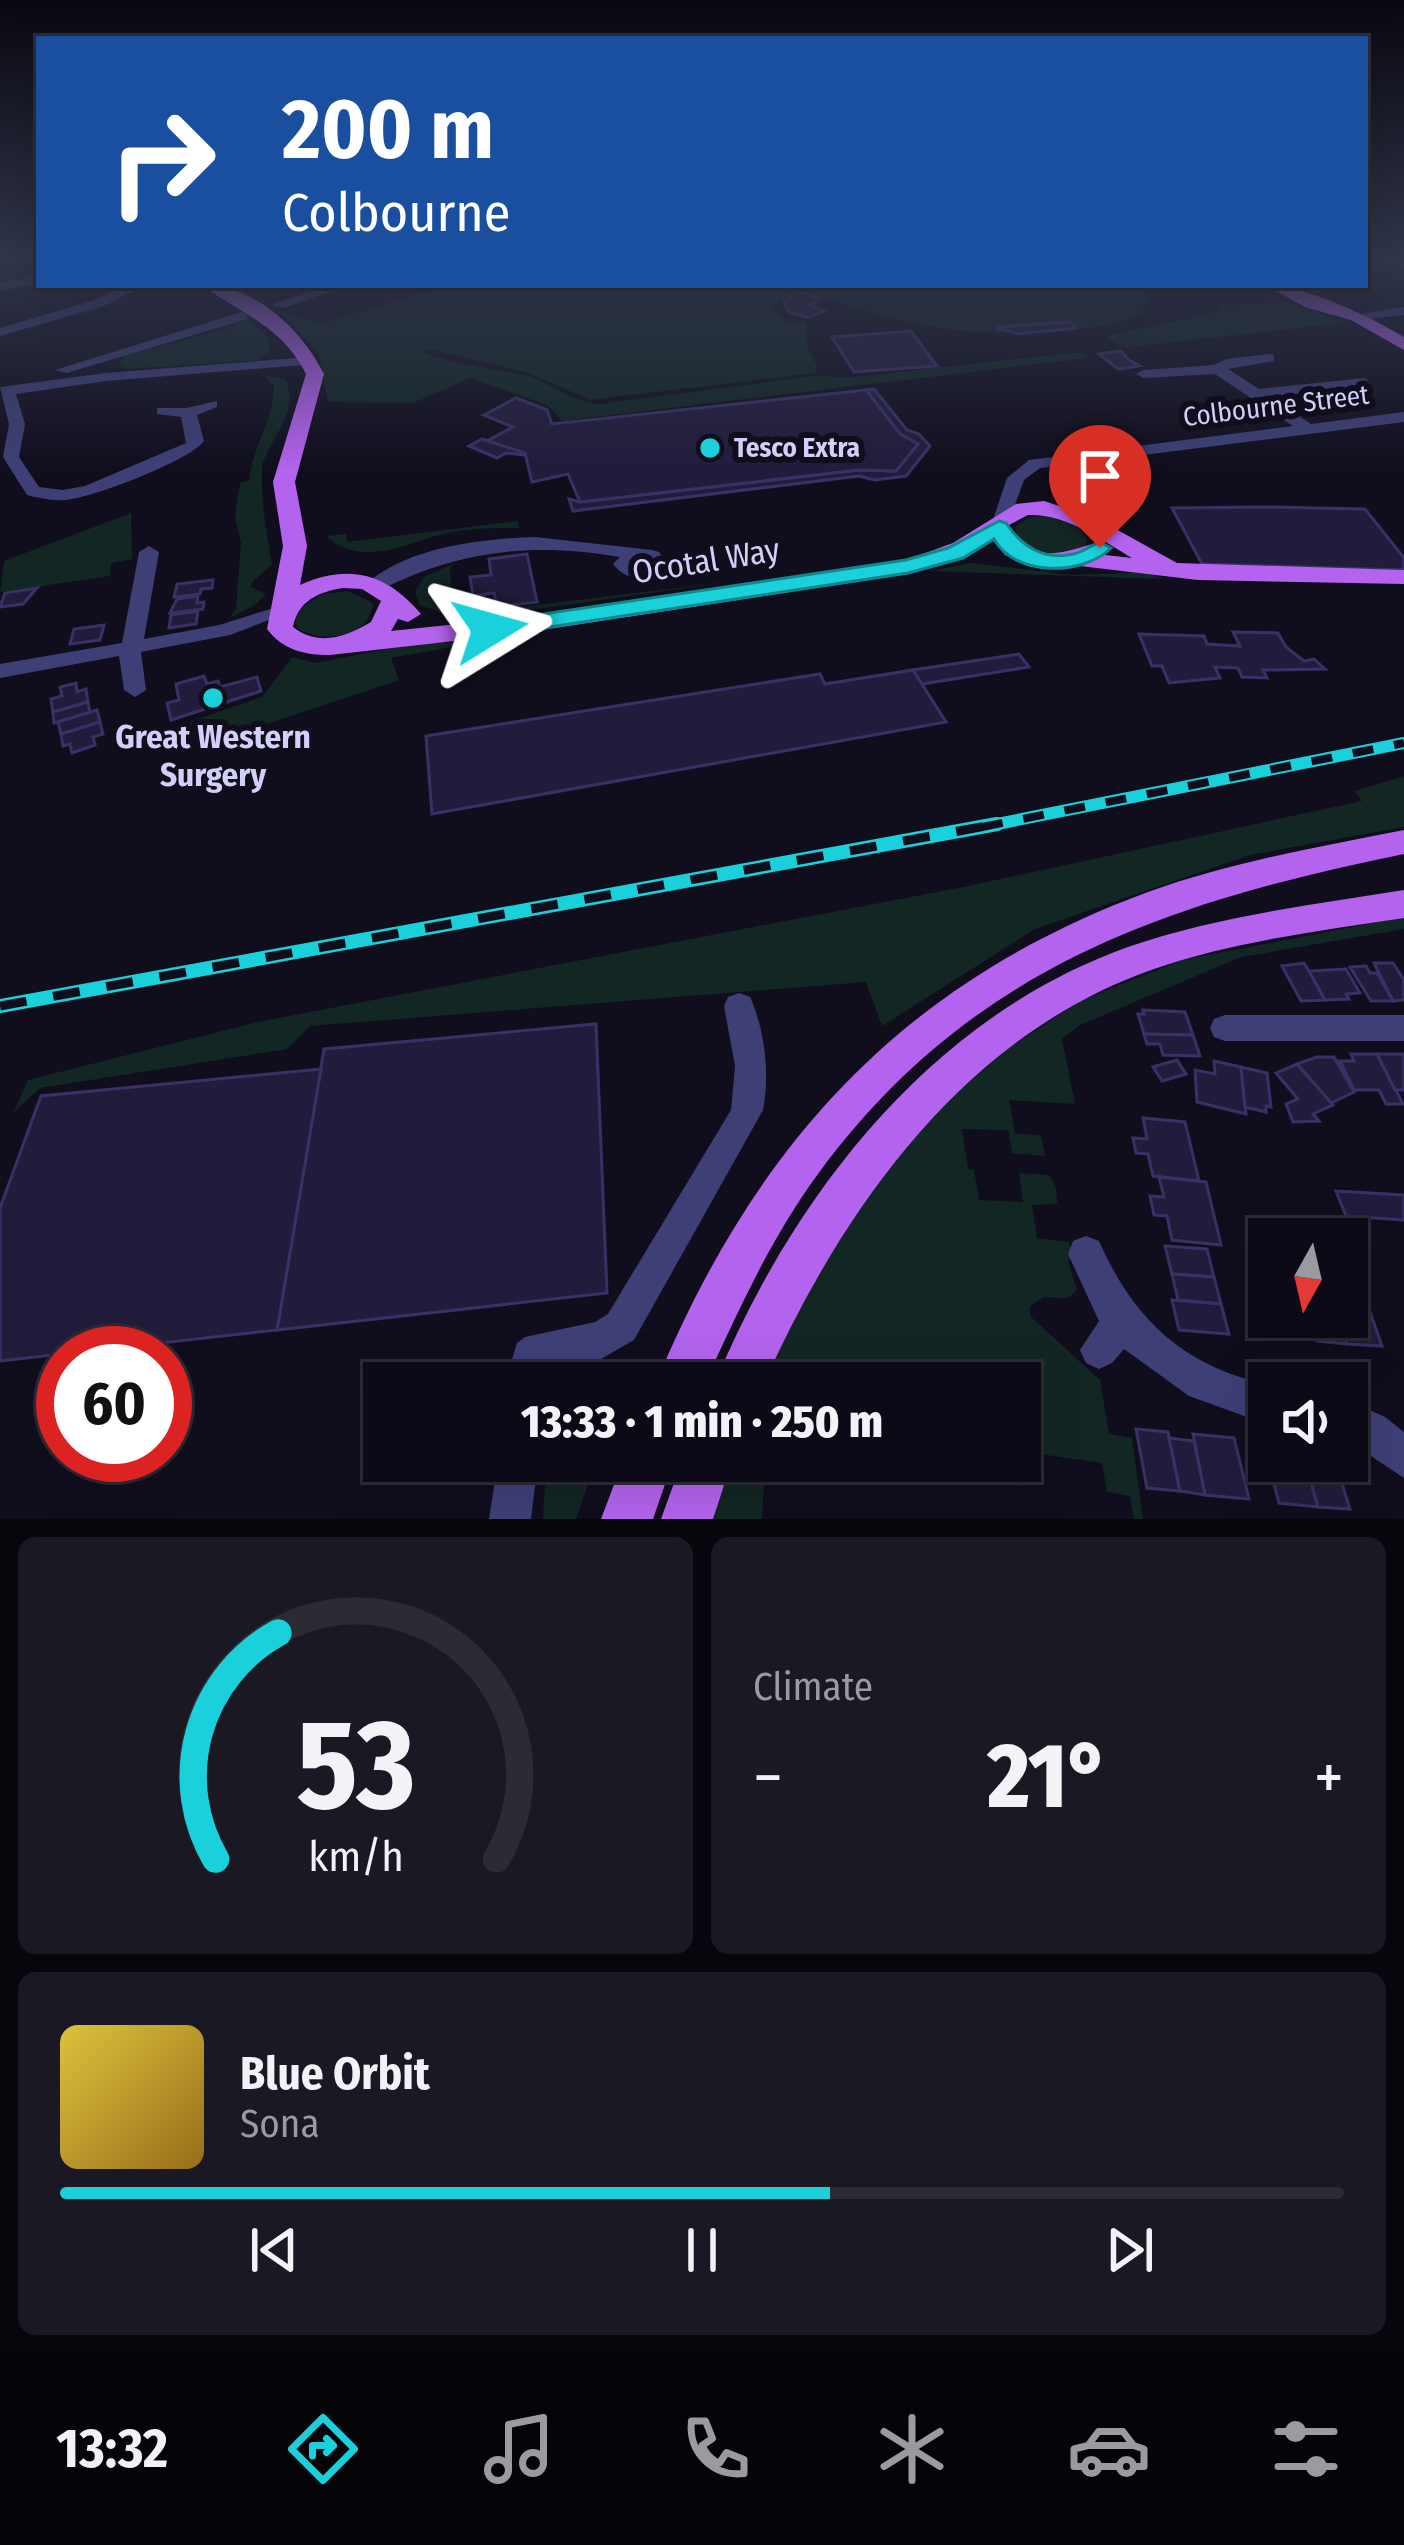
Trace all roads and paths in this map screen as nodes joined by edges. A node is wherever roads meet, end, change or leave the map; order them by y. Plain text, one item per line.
1 (204, 329) edge
2 (272, 329) edge
3 (1268, 358) dead end
4 (100, 359) junction
5 (299, 363) junction
6 (249, 367) junction
7 (1218, 369) junction
8 (62, 370) dead end
9 (1143, 374) dead end
10 (106, 377) junction
11 (1360, 381) dead end
12 (4, 391) edge
13 (1258, 394) junction
14 (212, 404) dead end
15 (163, 411) dead end
16 (188, 412) junction
17 (1404, 416) edge
18 (1308, 429) junction
19 (1016, 478) junction
20 (105, 488) junction
21 (134, 495) dead end
22 (1048, 509) junction
23 (1001, 524) junction
24 (1099, 533) junction
25 (295, 546) junction
26 (955, 553) junction
27 (1026, 556) junction
28 (631, 560) dead end
29 (1083, 560) junction
30 (1168, 568) junction
31 (118, 569) dead end
32 (1404, 577) edge
33 (344, 581) junction
34 (384, 594) junction
35 (282, 610) junction
36 (224, 631) junction
37 (466, 631) junction
38 (297, 643) junction
39 (341, 645) junction
40 (135, 646) junction
41 (0, 671) edge
42 (135, 690) dead end
43 (1404, 842) edge
44 (1404, 904) edge
45 (740, 1006) dead end
46 (1225, 1028) dead end
47 (1404, 1028) edge
48 (1086, 1254) dead end
49 (529, 1362) edge
50 (690, 1362) edge
51 (749, 1362) edge
52 (1248, 1399) edge
53 (1368, 1430) edge
54 (1404, 1458) edge
55 (515, 1482) edge
56 (640, 1482) edge
57 (699, 1482) edge
58 (510, 1519) edge
59 (627, 1519) edge
60 (686, 1519) edge

1 - 4 street
2 - 5 main road
3 - 7 street
4 - 8 street
4 - 10 street
5 - 6 street
5 - 6 street
5 - 25 main road
6 - 10 street
7 - 9 street
7 - 13 street
10 - 12 street
11 - 13 street
12 - 20 street
13 - 18 street
14 - 16 street
15 - 16 street
16 - 20 street
17 - 18 street, Colbourne Street
18 - 19 street, Colbourne Street
19 - 22 street
19 - 23 street
20 - 21 street
22 - 23 main road, Ocotal Way
22 - 24 main road
23 - 26 main road, Ocotal Way
23 - 27 main road
24 - 29 main road
24 - 30 main road
25 - 33 main road
25 - 35 main road
26 - 27 main road, Ocotal Way
26 - 37 main road, Ocotal Way
27 - 29 main road, Ocotal Way
28 - 34 street
29 - 30 main road
30 - 32 main road
31 - 40 street
33 - 34 main road, Ocotal Way
33 - 35 main road
34 - 37 main road, Ocotal Way
34 - 39 main road
35 - 36 street
35 - 38 main road
36 - 38 street
36 - 40 street
37 - 39 main road, Ocotal Way
38 - 39 main road, Ocotal Way
40 - 41 street
40 - 42 street
43 - 50 main road
44 - 51 main road
45 - 49 street
46 - 47 street
48 - 52 street
53 - 54 street
55 - 58 street
56 - 59 main road
57 - 60 main road

